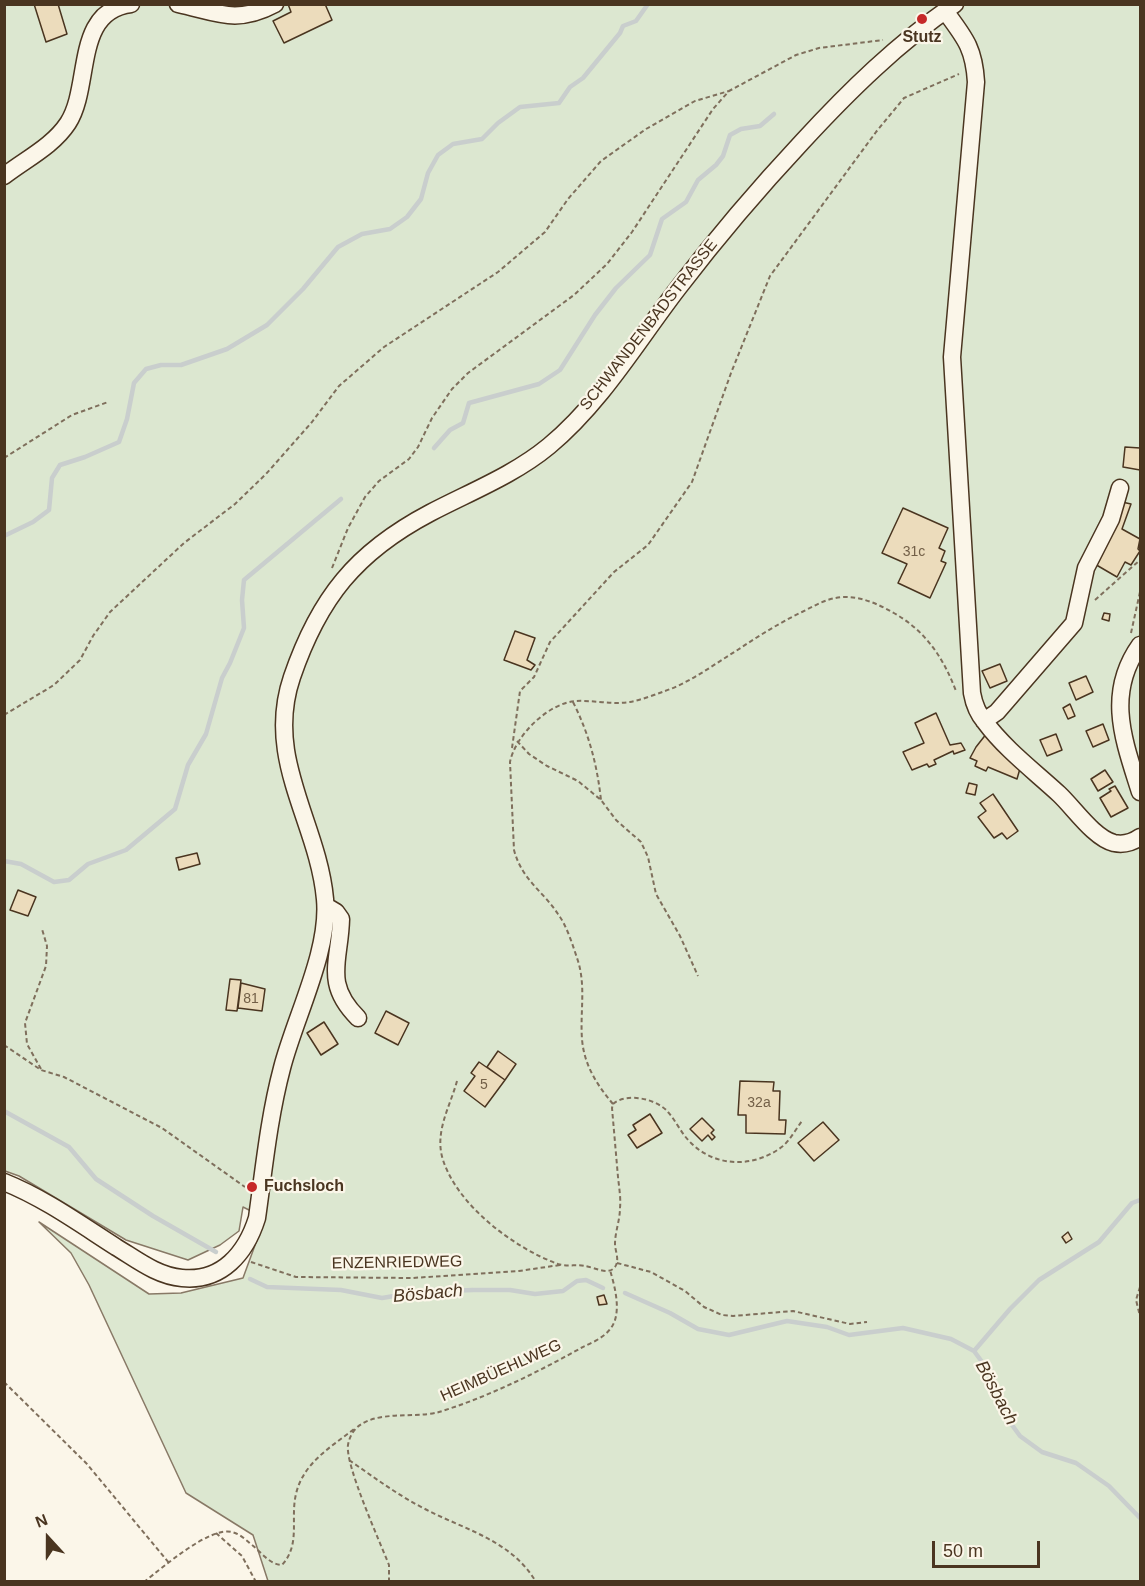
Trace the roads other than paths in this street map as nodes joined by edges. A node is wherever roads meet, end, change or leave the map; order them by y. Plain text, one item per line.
1 (131, 4) edge
2 (178, 4) edge
3 (275, 4) edge
4 (950, 8) edge
5 (4, 176) edge
6 (1120, 488) dead end
7 (1136, 639) edge
8 (984, 721) junction
9 (1140, 792) edge
10 (1140, 837) edge
11 (326, 906) junction
12 (358, 1018) dead end
13 (4, 1182) edge

1 - 5 street
2 - 3 street
4 - 8 street
4 - 11 street, SCHWANDENBADSTRASSE
6 - 8 street
7 - 9 street
8 - 10 street
11 - 12 street
11 - 13 street, SCHWANDENBADSTRASSE

